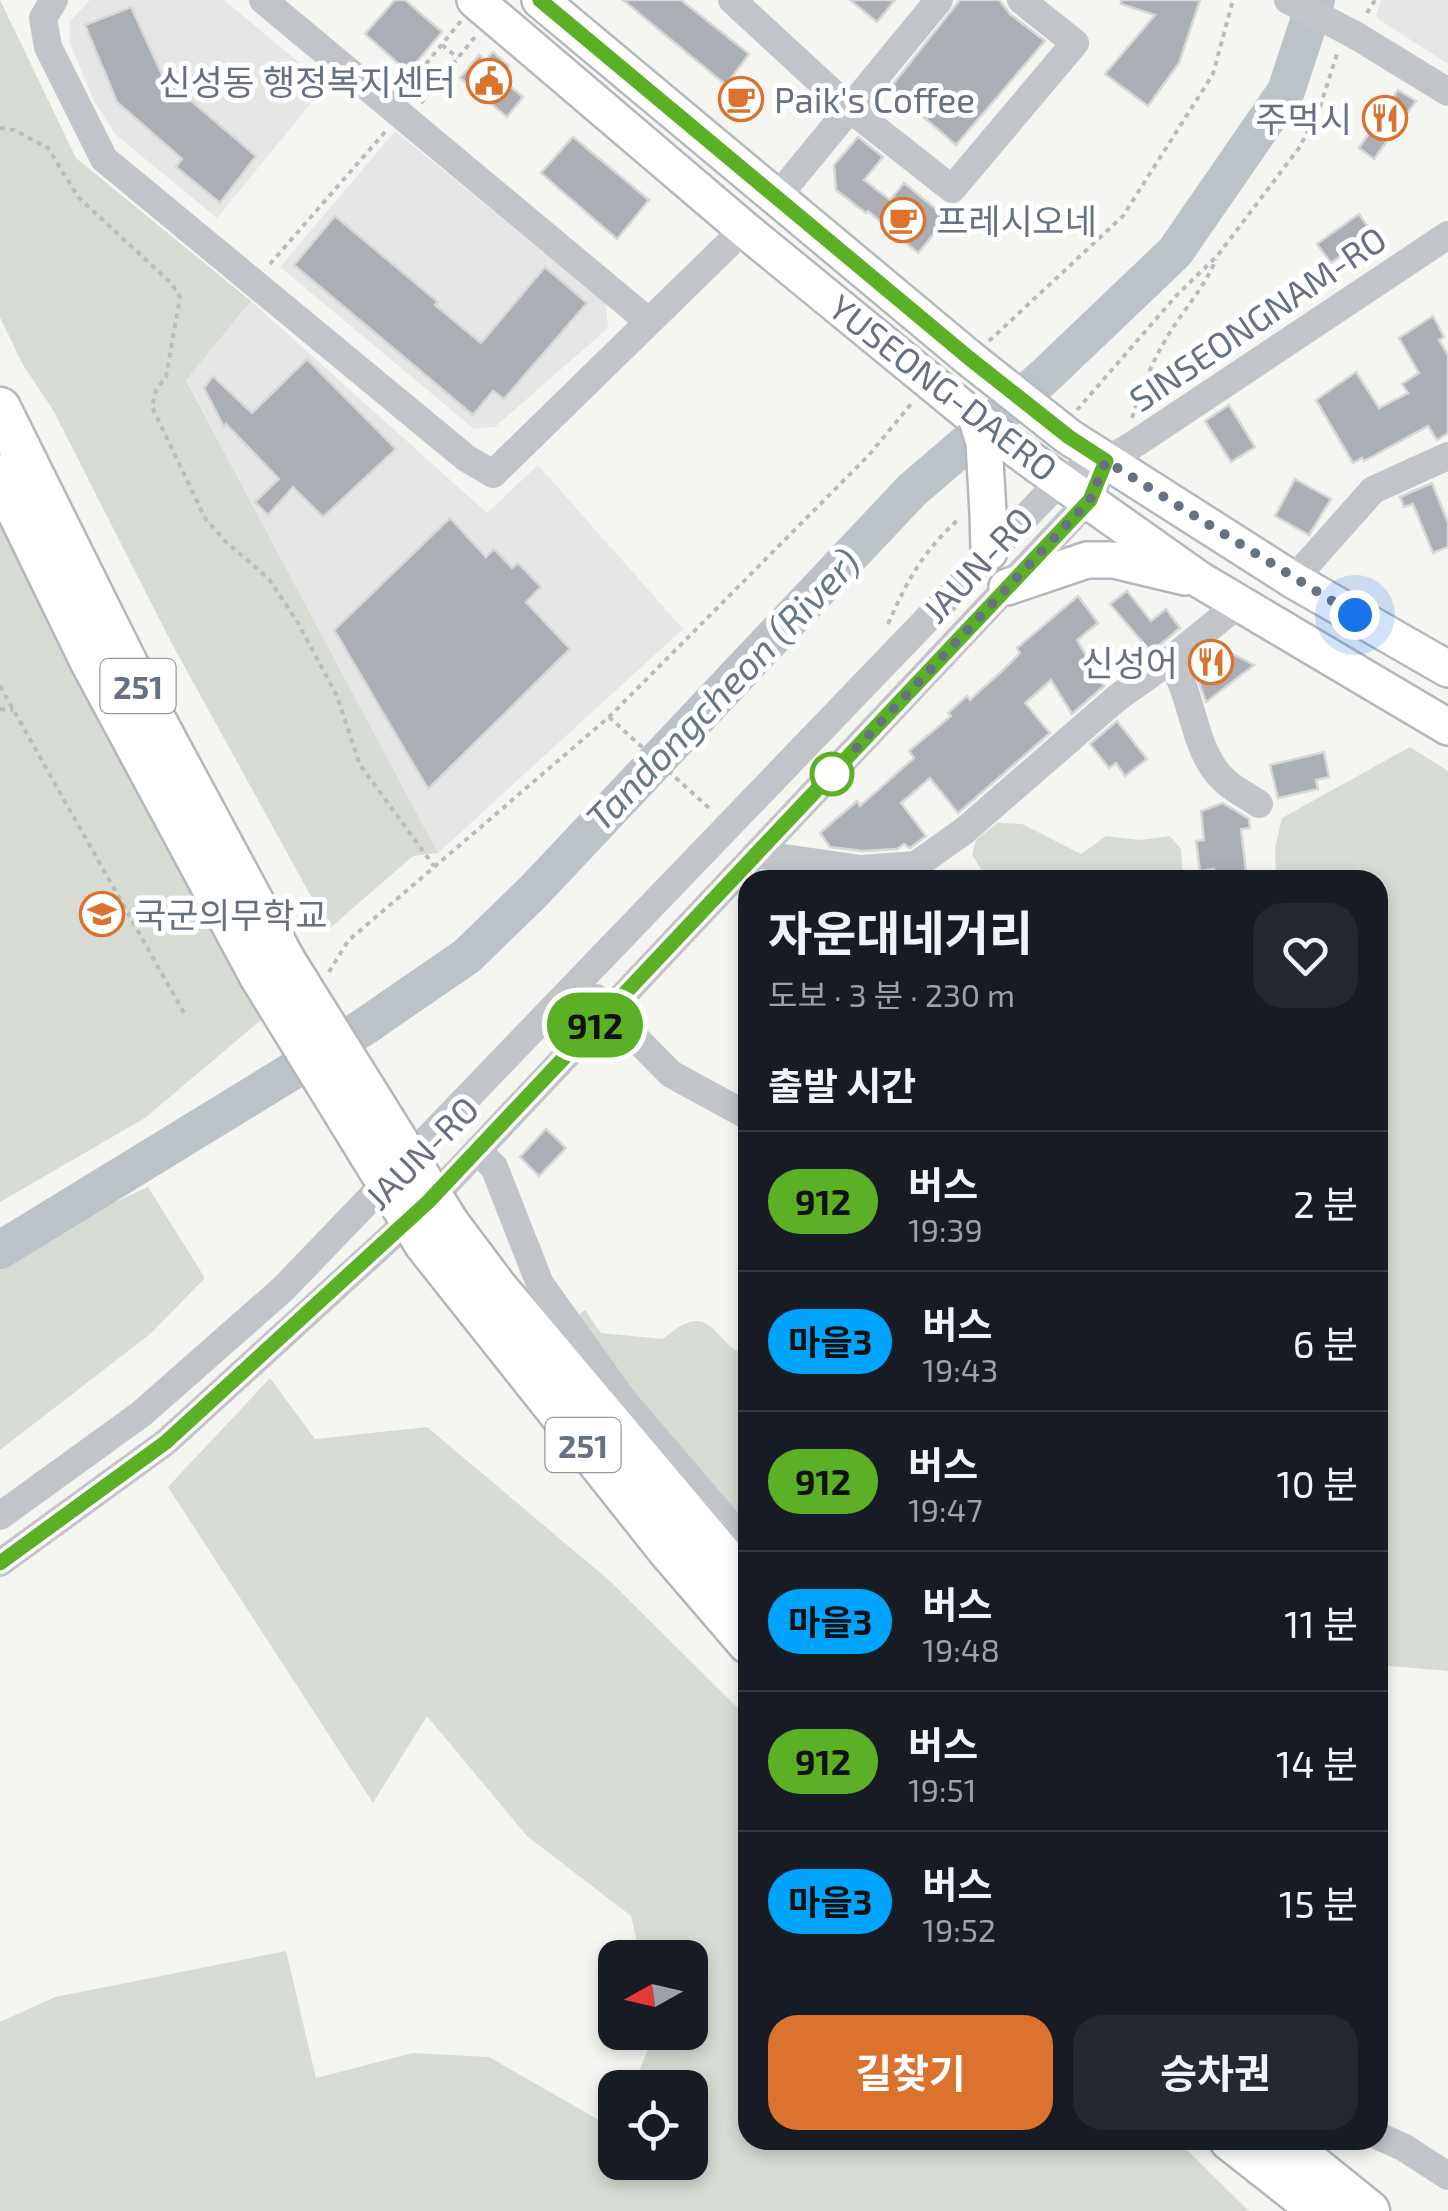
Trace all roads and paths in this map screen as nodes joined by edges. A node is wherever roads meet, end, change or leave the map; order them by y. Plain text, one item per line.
1 (54, 0) edge
2 (262, 0) edge
3 (540, 0) edge
4 (732, 0) edge
5 (940, 0) edge
6 (1021, 0) edge
7 (1233, 0) edge
8 (1288, 0) edge
9 (472, 18) edge
10 (1347, 41) junction
11 (442, 45) junction
12 (458, 58) junction
13 (1448, 92) edge
14 (401, 93) dead end
15 (410, 101) dead end
16 (849, 108) junction
17 (392, 124) dead end
18 (0, 128) edge
19 (777, 197) junction
20 (744, 229) junction
21 (1448, 234) edge
22 (1218, 255) junction
23 (267, 268) dead end
24 (648, 321) junction
25 (979, 350) junction
26 (924, 393) junction
27 (0, 408) edge
28 (1133, 414) dead end
29 (977, 420) junction
30 (1072, 424) junction
31 (1448, 456) edge
32 (1106, 461) junction
33 (0, 475) edge
34 (1063, 482) junction
35 (978, 512) junction
36 (989, 552) junction
37 (1200, 580) junction
38 (1293, 580) junction
39 (1007, 587) junction
40 (1240, 603) junction
41 (888, 624) dead end
42 (1170, 660) junction
43 (1448, 669) edge
44 (0, 686) edge
45 (0, 709) edge
46 (13, 710) junction
47 (609, 717) junction
48 (1448, 727) edge
49 (1258, 804) dead end
50 (709, 808) dead end
51 (756, 854) junction
52 (434, 866) junction
53 (741, 870) edge
54 (838, 870) edge
55 (890, 870) edge
56 (738, 873) edge
57 (272, 968) junction
58 (327, 976) dead end
59 (581, 981) junction
60 (608, 1012) junction
61 (184, 1013) dead end
62 (738, 1111) edge
63 (477, 1151) junction
64 (437, 1234) junction
65 (0, 1516) edge
66 (738, 1534) edge
67 (0, 1563) edge
68 (738, 1574) edge
69 (738, 1631) edge
70 (1388, 2130) edge
71 (1388, 2140) edge
72 (1404, 2147) junction
73 (1230, 2150) edge
74 (1248, 2150) edge
75 (1290, 2150) edge
76 (1448, 2176) edge
77 (1345, 2205) edge
78 (1292, 2211) edge
79 (1384, 2211) edge

1 - 24 street
2 - 24 street
3 - 19 main road, YUSEONG-DAERO
4 - 16 street
5 - 16 street
6 - 16 street
7 - 25 path
8 - 10 street, bridge
9 - 11 path
9 - 12 path
9 - 20 main road, YUSEONG-DAERO
10 - 13 street
10 - 22 path
11 - 12 path
11 - 14 path
12 - 15 path
16 - 19 street
17 - 23 path
18 - 52 path
19 - 25 main road, YUSEONG-DAERO
20 - 24 street
20 - 26 main road, YUSEONG-DAERO
21 - 32 street, SINSEONGNAM-RO
22 - 28 path
22 - 30 path
25 - 30 main road, YUSEONG-DAERO, bridge
26 - 29 main road, YUSEONG-DAERO
26 - 47 path
27 - 57 highway, 251
29 - 34 main road, YUSEONG-DAERO, bridge
29 - 35 main road, bridge
30 - 32 main road, YUSEONG-DAERO
31 - 38 street
32 - 34 street, JAUN-RO
32 - 38 main road, YUSEONG-DAERO
33 - 57 highway, 251
34 - 36 street, JAUN-RO
34 - 37 main road, YUSEONG-DAERO
34 - 39 street, JAUN-RO
35 - 36 main road
35 - 41 path
36 - 59 street, JAUN-RO
37 - 39 main road
37 - 40 main road, YUSEONG-DAERO
38 - 43 main road, YUSEONG-DAERO
39 - 51 street, JAUN-RO
40 - 42 street
40 - 48 main road, YUSEONG-DAERO
42 - 49 street
42 - 55 street
44 - 46 path
45 - 46 path
46 - 61 path
47 - 50 path
47 - 52 path
51 - 53 street, JAUN-RO
51 - 54 street
52 - 58 path
56 - 60 street, JAUN-RO
57 - 64 highway, 251, bridge
59 - 60 street
59 - 65 street, JAUN-RO
60 - 62 street
60 - 63 street, JAUN-RO
63 - 66 street
63 - 67 street, JAUN-RO
64 - 68 highway, 251
64 - 69 highway, 251
70 - 72 street
71 - 72 street
72 - 76 street
73 - 78 highway
74 - 77 highway
75 - 77 highway
77 - 79 highway

